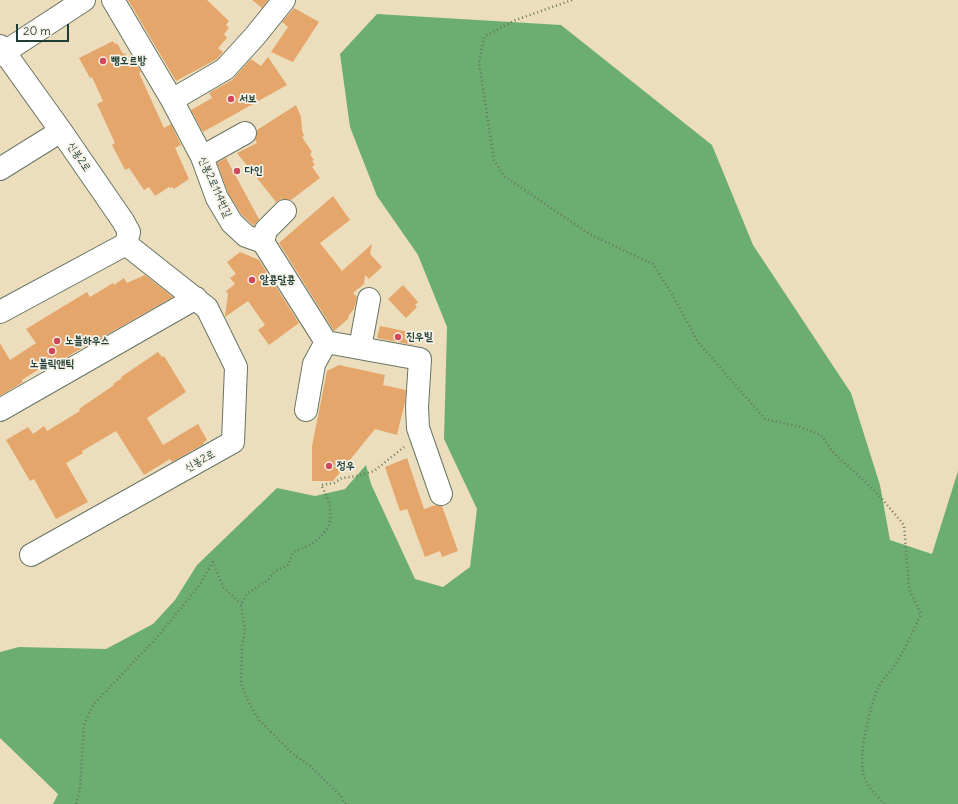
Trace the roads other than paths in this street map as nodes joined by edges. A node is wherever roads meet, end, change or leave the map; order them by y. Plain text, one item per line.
1 (84, 0) edge
2 (113, 0) edge
3 (284, 0) edge
4 (1, 51) edge
5 (172, 100) junction
6 (61, 131) junction
7 (245, 132) dead end
8 (202, 157) junction
9 (0, 169) edge
10 (285, 211) dead end
11 (263, 242) junction
12 (126, 244) junction
13 (196, 298) junction
14 (369, 299) dead end
15 (0, 312) edge
16 (326, 342) junction
17 (360, 348) junction
18 (0, 410) edge
19 (306, 410) dead end
20 (441, 494) dead end
21 (31, 555) dead end

1 - 4 street, 신봉2로
2 - 5 street, 신봉2로114번길
3 - 5 street
4 - 6 street, 신봉2로
5 - 8 street, 신봉2로114번길
6 - 9 street, 신봉2로
6 - 12 street, 신봉2로
7 - 8 street
8 - 11 street, 신봉2로114번길
10 - 11 street
11 - 16 street
12 - 13 street, 신봉2로
12 - 15 street
13 - 18 street
13 - 21 street, 신봉2로
14 - 17 street
16 - 17 street
16 - 19 street
17 - 20 street

